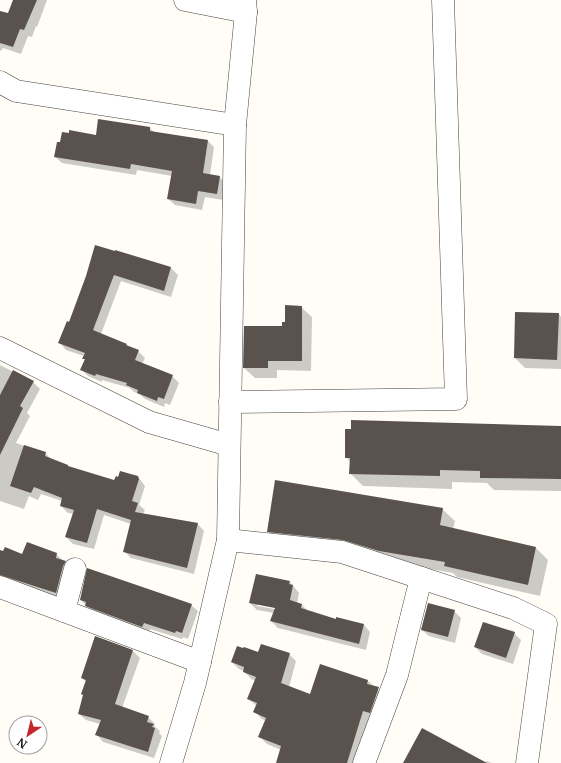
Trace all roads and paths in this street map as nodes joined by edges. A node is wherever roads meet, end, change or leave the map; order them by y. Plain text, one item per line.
1 (185, 0) edge
2 (443, 0) edge
3 (245, 6) edge
4 (0, 82) edge
5 (236, 125) junction
6 (0, 348) edge
7 (230, 402) junction
8 (229, 445) junction
9 (228, 540) junction
10 (75, 569) dead end
11 (421, 578) junction
12 (0, 587) edge
13 (64, 610) junction
14 (200, 662) junction
15 (171, 763) edge
16 (364, 763) edge
17 (527, 763) edge

1 - 3 street
2 - 7 street
3 - 5 street
4 - 5 street
5 - 7 street
6 - 8 street
7 - 8 street
8 - 9 street
9 - 11 street
9 - 14 street
10 - 13 street
11 - 16 street
11 - 17 street
12 - 13 street
13 - 14 street
14 - 15 street

